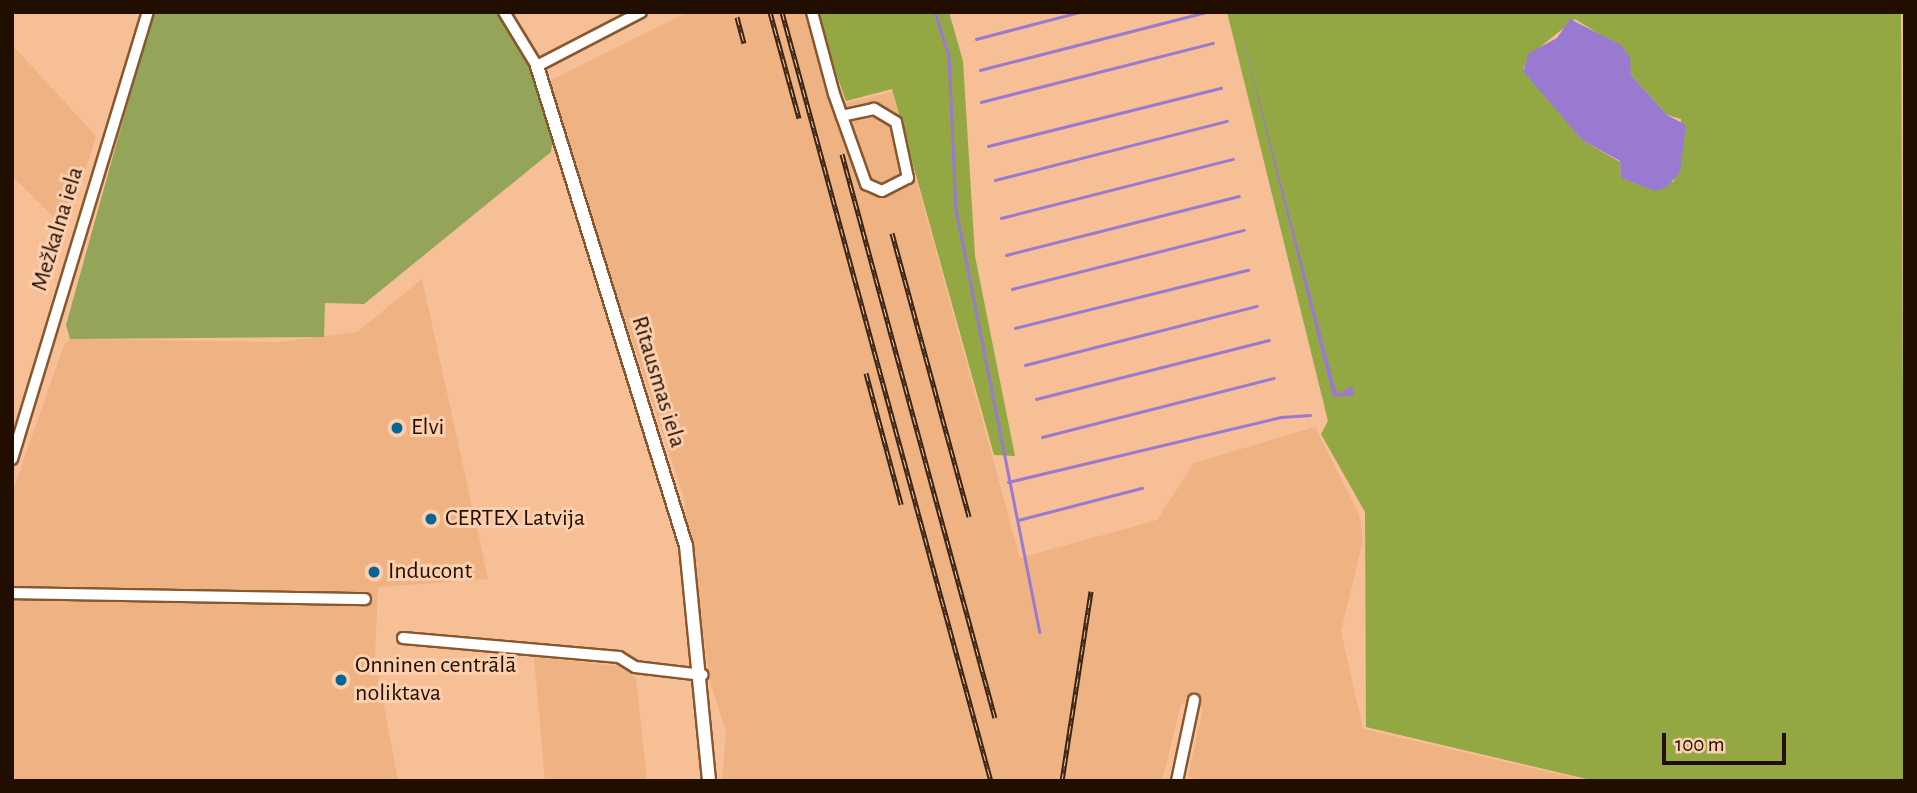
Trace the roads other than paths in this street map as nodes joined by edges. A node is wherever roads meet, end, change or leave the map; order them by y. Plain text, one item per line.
1 (148, 12) edge
2 (504, 12) edge
3 (641, 12) edge
4 (812, 12) edge
5 (537, 66) junction
6 (842, 116) junction
7 (12, 459) edge
8 (12, 593) edge
9 (365, 600) dead end
10 (403, 638) dead end
11 (703, 675) junction
12 (1194, 700) dead end
13 (709, 781) edge
14 (1177, 781) edge

1 - 7 street, Mežkalna iela
2 - 5 street, Rītausmas iela
3 - 5 street
4 - 6 street
5 - 11 street, Rītausmas iela
6 - 6 street
8 - 9 street
10 - 11 street
11 - 13 street, Rītausmas iela
12 - 14 street

